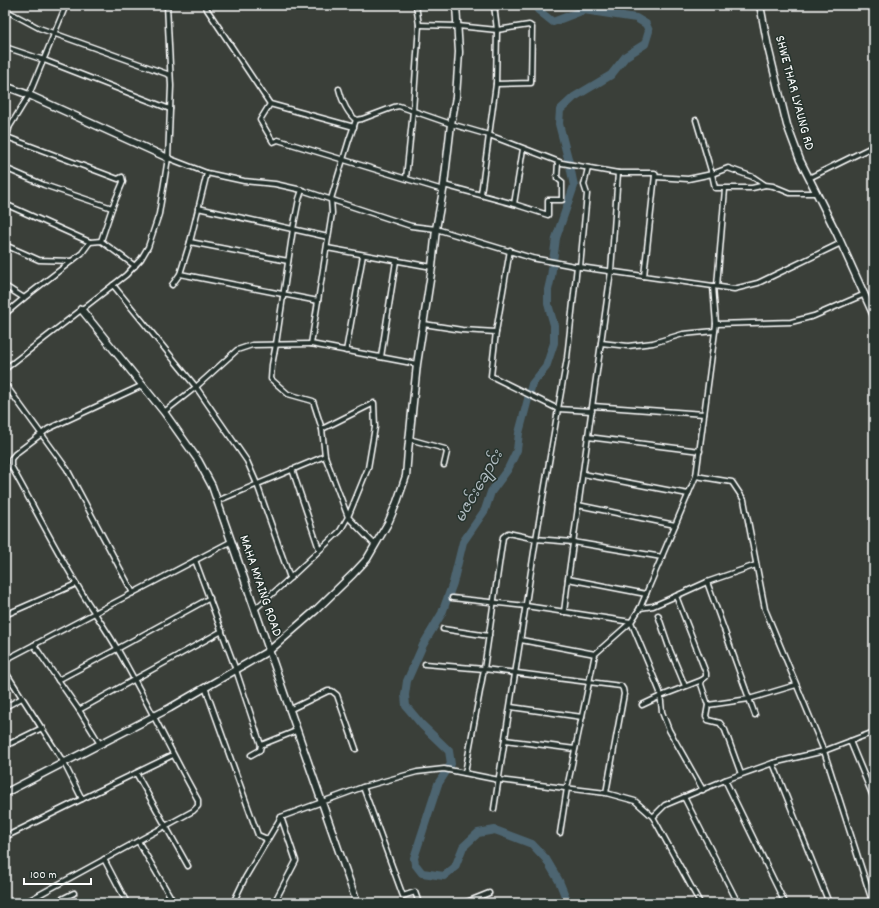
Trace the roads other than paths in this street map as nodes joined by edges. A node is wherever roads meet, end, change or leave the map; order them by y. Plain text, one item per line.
1 (66, 5) edge
2 (167, 5) edge
3 (206, 5) edge
4 (416, 5) edge
5 (456, 5) edge
6 (494, 5) edge
7 (760, 5) edge
8 (5, 10) edge
9 (419, 25) junction
10 (458, 26) junction
11 (497, 30) junction
12 (55, 33) junction
13 (5, 48) edge
14 (44, 60) junction
15 (170, 76) junction
16 (496, 84) junction
17 (5, 86) edge
18 (339, 89) dead end
19 (29, 96) junction
20 (270, 104) junction
21 (170, 109) junction
22 (414, 112) junction
23 (356, 120) junction
24 (696, 120) dead end
25 (451, 124) junction
26 (354, 127) junction
27 (7, 129) edge
28 (5, 135) edge
29 (489, 135) junction
30 (874, 146) edge
31 (523, 149) junction
32 (168, 158) junction
33 (343, 160) junction
34 (560, 162) junction
35 (5, 168) edge
36 (588, 168) junction
37 (207, 173) junction
38 (618, 173) junction
39 (655, 173) junction
40 (712, 174) junction
41 (406, 178) junction
42 (809, 178) junction
43 (765, 185) junction
44 (444, 187) junction
45 (725, 189) junction
46 (302, 190) junction
47 (816, 193) junction
48 (481, 194) junction
49 (332, 199) junction
50 (5, 204) edge
51 (514, 204) junction
52 (112, 208) junction
53 (198, 208) junction
54 (293, 229) junction
55 (436, 229) junction
56 (328, 237) junction
57 (101, 241) junction
58 (90, 242) junction
59 (190, 242) junction
60 (841, 243) junction
61 (5, 245) edge
62 (326, 248) junction
63 (510, 250) junction
64 (363, 255) junction
65 (73, 261) junction
66 (288, 261) junction
67 (396, 261) junction
68 (135, 266) junction
69 (432, 267) junction
70 (578, 267) junction
71 (611, 271) junction
72 (180, 274) junction
73 (644, 276) junction
74 (113, 285) junction
75 (172, 285) dead end
76 (5, 286) edge
77 (715, 286) junction
78 (283, 294) junction
79 (865, 294) junction
80 (24, 298) junction
81 (318, 301) junction
82 (81, 309) junction
83 (5, 314) edge
84 (874, 316) edge
85 (424, 324) junction
86 (716, 324) junction
87 (715, 331) junction
88 (496, 332) junction
89 (601, 343) junction
90 (276, 344) junction
91 (311, 344) junction
92 (346, 351) junction
93 (381, 357) junction
94 (417, 364) junction
95 (5, 370) edge
96 (5, 384) edge
97 (143, 385) junction
98 (196, 387) junction
99 (558, 409) junction
100 (592, 409) junction
101 (164, 412) junction
102 (704, 414) junction
103 (322, 429) junction
104 (42, 434) junction
105 (588, 437) junction
106 (409, 439) junction
107 (700, 451) junction
108 (325, 456) junction
109 (444, 465) dead end
110 (292, 469) junction
111 (583, 474) junction
112 (696, 476) junction
113 (256, 484) junction
114 (688, 494) junction
115 (217, 501) junction
116 (578, 505) junction
117 (348, 517) junction
118 (675, 525) junction
119 (536, 539) junction
120 (232, 541) junction
121 (573, 542) junction
122 (376, 545) junction
123 (319, 549) junction
124 (662, 557) junction
125 (195, 560) junction
126 (756, 565) junction
127 (290, 578) junction
128 (568, 579) junction
129 (707, 582) junction
130 (76, 584) junction
131 (133, 593) junction
132 (646, 594) junction
133 (676, 596) junction
134 (210, 598) junction
135 (452, 598) dead end
136 (494, 603) junction
137 (526, 606) junction
138 (255, 608) junction
139 (640, 608) junction
140 (95, 612) junction
141 (564, 612) junction
142 (5, 615) edge
143 (658, 615) dead end
144 (631, 622) junction
145 (442, 629) dead end
146 (222, 631) junction
147 (489, 636) junction
148 (521, 640) junction
149 (34, 645) junction
150 (117, 650) junction
151 (270, 650) junction
152 (595, 654) junction
153 (5, 660) edge
154 (425, 664) dead end
155 (484, 669) junction
156 (236, 670) junction
157 (5, 671) edge
158 (516, 673) junction
159 (58, 680) junction
160 (134, 680) junction
161 (702, 680) junction
162 (589, 683) junction
163 (796, 685) junction
164 (685, 686) junction
165 (205, 687) junction
166 (660, 696) junction
167 (22, 698) junction
168 (749, 699) junction
169 (708, 705) junction
170 (5, 706) edge
171 (642, 706) dead end
172 (511, 707) junction
173 (79, 710) junction
174 (289, 710) junction
175 (755, 715) dead end
176 (154, 716) junction
177 (582, 717) junction
178 (42, 728) junction
179 (296, 731) junction
180 (874, 732) edge
181 (505, 740) junction
182 (850, 741) junction
183 (100, 744) junction
184 (261, 745) junction
185 (5, 746) edge
186 (575, 749) junction
187 (356, 750) dead end
188 (824, 751) junction
189 (173, 755) junction
190 (251, 755) dead end
191 (64, 763) junction
192 (773, 763) junction
193 (136, 773) junction
194 (464, 773) junction
195 (741, 774) junction
196 (500, 780) junction
197 (725, 780) junction
198 (363, 787) junction
199 (567, 788) junction
200 (703, 790) junction
201 (5, 793) edge
202 (606, 793) junction
203 (684, 797) junction
204 (874, 798) edge
205 (82, 799) junction
206 (322, 803) junction
207 (494, 809) dead end
208 (653, 816) junction
209 (281, 817) junction
210 (166, 826) junction
211 (560, 833) dead end
212 (5, 837) edge
213 (138, 840) junction
214 (267, 841) junction
215 (104, 859) junction
216 (188, 866) dead end
217 (74, 893) dead end
218 (489, 893) dead end
219 (872, 902) edge
220 (24, 903) edge
221 (54, 903) edge
222 (127, 903) edge
223 (174, 903) edge
224 (233, 903) edge
225 (274, 903) edge
226 (357, 903) edge
227 (419, 903) edge
228 (464, 903) edge
229 (700, 903) edge
230 (738, 903) edge
231 (785, 903) edge
232 (829, 903) edge

1 - 12 street
2 - 15 street
3 - 20 street
4 - 9 street
5 - 10 street
6 - 11 street
7 - 42 street, SHWE THAR LYAUNG RD
8 - 12 street
9 - 10 street
9 - 22 street
10 - 11 street
10 - 25 street
11 - 16 street
11 - 16 street
12 - 14 street
12 - 15 street
13 - 14 street
14 - 19 street
14 - 21 street
15 - 21 street
16 - 29 street
17 - 19 street
18 - 23 street
19 - 27 street
19 - 32 street
20 - 26 street
20 - 33 street
21 - 32 street
22 - 23 street
22 - 25 street
22 - 41 street
23 - 26 street
24 - 40 street
25 - 29 street
25 - 44 street
26 - 33 street
27 - 28 street
27 - 52 street
29 - 31 street
29 - 48 street
30 - 42 street
31 - 34 street
31 - 51 street
32 - 37 street
32 - 68 street
33 - 41 street
33 - 49 street
34 - 36 street
34 - 51 street
35 - 52 street
36 - 38 street
36 - 70 street
37 - 46 street
37 - 53 street
38 - 39 street
38 - 71 street
39 - 40 street
39 - 73 street
40 - 43 street
40 - 45 street
41 - 44 street
42 - 47 street, SHWE THAR LYAUNG RD
43 - 45 street
43 - 47 street
44 - 48 street
44 - 55 street
45 - 77 street
46 - 49 street
46 - 54 street
47 - 60 street, SHWE THAR LYAUNG RD
48 - 51 street
49 - 55 street
49 - 56 street
50 - 58 street
52 - 57 street
53 - 54 street
53 - 59 street
54 - 56 street
54 - 66 street
55 - 63 street
55 - 69 street
56 - 62 street
57 - 58 street
57 - 68 street
58 - 65 street
59 - 66 street
59 - 72 street
60 - 77 street
60 - 79 street, SHWE THAR LYAUNG RD
61 - 65 street
62 - 64 street
62 - 81 street
63 - 70 street
63 - 88 street
64 - 67 street
64 - 92 street
65 - 80 street
66 - 78 street
67 - 69 street
67 - 93 street
68 - 74 street
69 - 85 street
70 - 71 street
70 - 99 street
71 - 73 street
71 - 89 street
72 - 75 street
72 - 78 street
73 - 77 street
74 - 82 street
74 - 98 street
76 - 80 street
77 - 86 street
78 - 81 street
78 - 90 street
79 - 84 street, SHWE THAR LYAUNG RD
79 - 86 street
80 - 83 street
81 - 91 street
82 - 95 street
82 - 97 street, MAHA MYAING ROAD
85 - 88 street
85 - 94 street
86 - 87 street
87 - 89 street
87 - 102 street
88 - 99 street
89 - 100 street
90 - 91 street
90 - 98 street
90 - 103 street
91 - 92 street
92 - 93 street
93 - 94 street
94 - 106 street
96 - 104 street
97 - 101 street, MAHA MYAING ROAD
97 - 104 street
98 - 101 street
98 - 113 street
99 - 100 street
99 - 119 street
100 - 102 street
100 - 105 street
101 - 115 street, MAHA MYAING ROAD
102 - 107 street
103 - 108 street
103 - 117 street
104 - 130 street
104 - 131 street
105 - 107 street
105 - 111 street
106 - 109 street
106 - 122 street
107 - 112 street
108 - 110 street
108 - 117 street
110 - 113 street
110 - 123 street
111 - 114 street
111 - 116 street
112 - 114 street
112 - 126 street
113 - 115 street
113 - 127 street
114 - 118 street
115 - 120 street, MAHA MYAING ROAD
116 - 118 street
116 - 121 street
117 - 122 street
117 - 123 street
118 - 124 street
119 - 121 street
119 - 136 street
119 - 137 street
120 - 125 street
120 - 138 street, MAHA MYAING ROAD
121 - 124 street
121 - 128 street
122 - 151 street
123 - 127 street
124 - 132 street
125 - 131 street
125 - 134 street
126 - 129 street
126 - 163 street
127 - 138 street
128 - 132 street
128 - 141 street
129 - 133 street
129 - 168 street
130 - 140 street
130 - 142 street
131 - 140 street
132 - 139 street
133 - 139 street
133 - 161 street
134 - 146 street
134 - 150 street
135 - 136 street
136 - 137 street
136 - 147 street
137 - 141 street
137 - 148 street
138 - 151 street, MAHA MYAING ROAD
139 - 144 street
140 - 149 street
140 - 150 street
141 - 144 street
143 - 164 street
144 - 152 street
144 - 166 street
145 - 147 street
146 - 156 street
146 - 160 street
147 - 155 street
148 - 152 street
148 - 158 street
149 - 153 street
149 - 159 street
150 - 159 street
150 - 160 street
151 - 156 street
151 - 174 street, MAHA MYAING ROAD
152 - 162 street
154 - 155 street
155 - 158 street
155 - 194 street
156 - 165 street
156 - 184 street
157 - 167 street
158 - 162 street
158 - 172 street
159 - 173 street
160 - 173 street
160 - 176 street
161 - 164 street
161 - 169 street
162 - 177 street
162 - 202 street
163 - 168 street
163 - 188 street
164 - 166 street
165 - 176 street
165 - 214 street
166 - 171 street
166 - 200 street
167 - 170 street
167 - 178 street
168 - 169 street
168 - 175 street
169 - 195 street
172 - 177 street
172 - 181 street
173 - 183 street
174 - 179 street, MAHA MYAING ROAD
174 - 187 street
176 - 183 street
176 - 189 street
177 - 186 street
178 - 185 street
178 - 191 street
179 - 184 street
179 - 206 street, MAHA MYAING ROAD
180 - 182 street
181 - 186 street
181 - 196 street
182 - 188 street
182 - 204 street
183 - 191 street
184 - 190 street
186 - 199 street
188 - 192 street
188 - 219 street
189 - 193 street
189 - 210 street
191 - 201 street
191 - 205 street
192 - 195 street
192 - 232 street
193 - 205 street
193 - 210 street
194 - 196 street
194 - 198 street
195 - 197 street
196 - 199 street
196 - 207 street
197 - 200 street
197 - 231 street
198 - 206 street
198 - 227 street
199 - 202 street
199 - 211 street
200 - 203 street
202 - 208 street
203 - 208 street
203 - 230 street
205 - 212 street
206 - 209 street
206 - 226 street, MAHA MYAING ROAD
208 - 229 street
209 - 214 street
209 - 225 street
210 - 213 street
210 - 216 street
213 - 215 street
213 - 223 street
214 - 224 street
215 - 220 street
215 - 222 street
217 - 221 street
218 - 228 street

